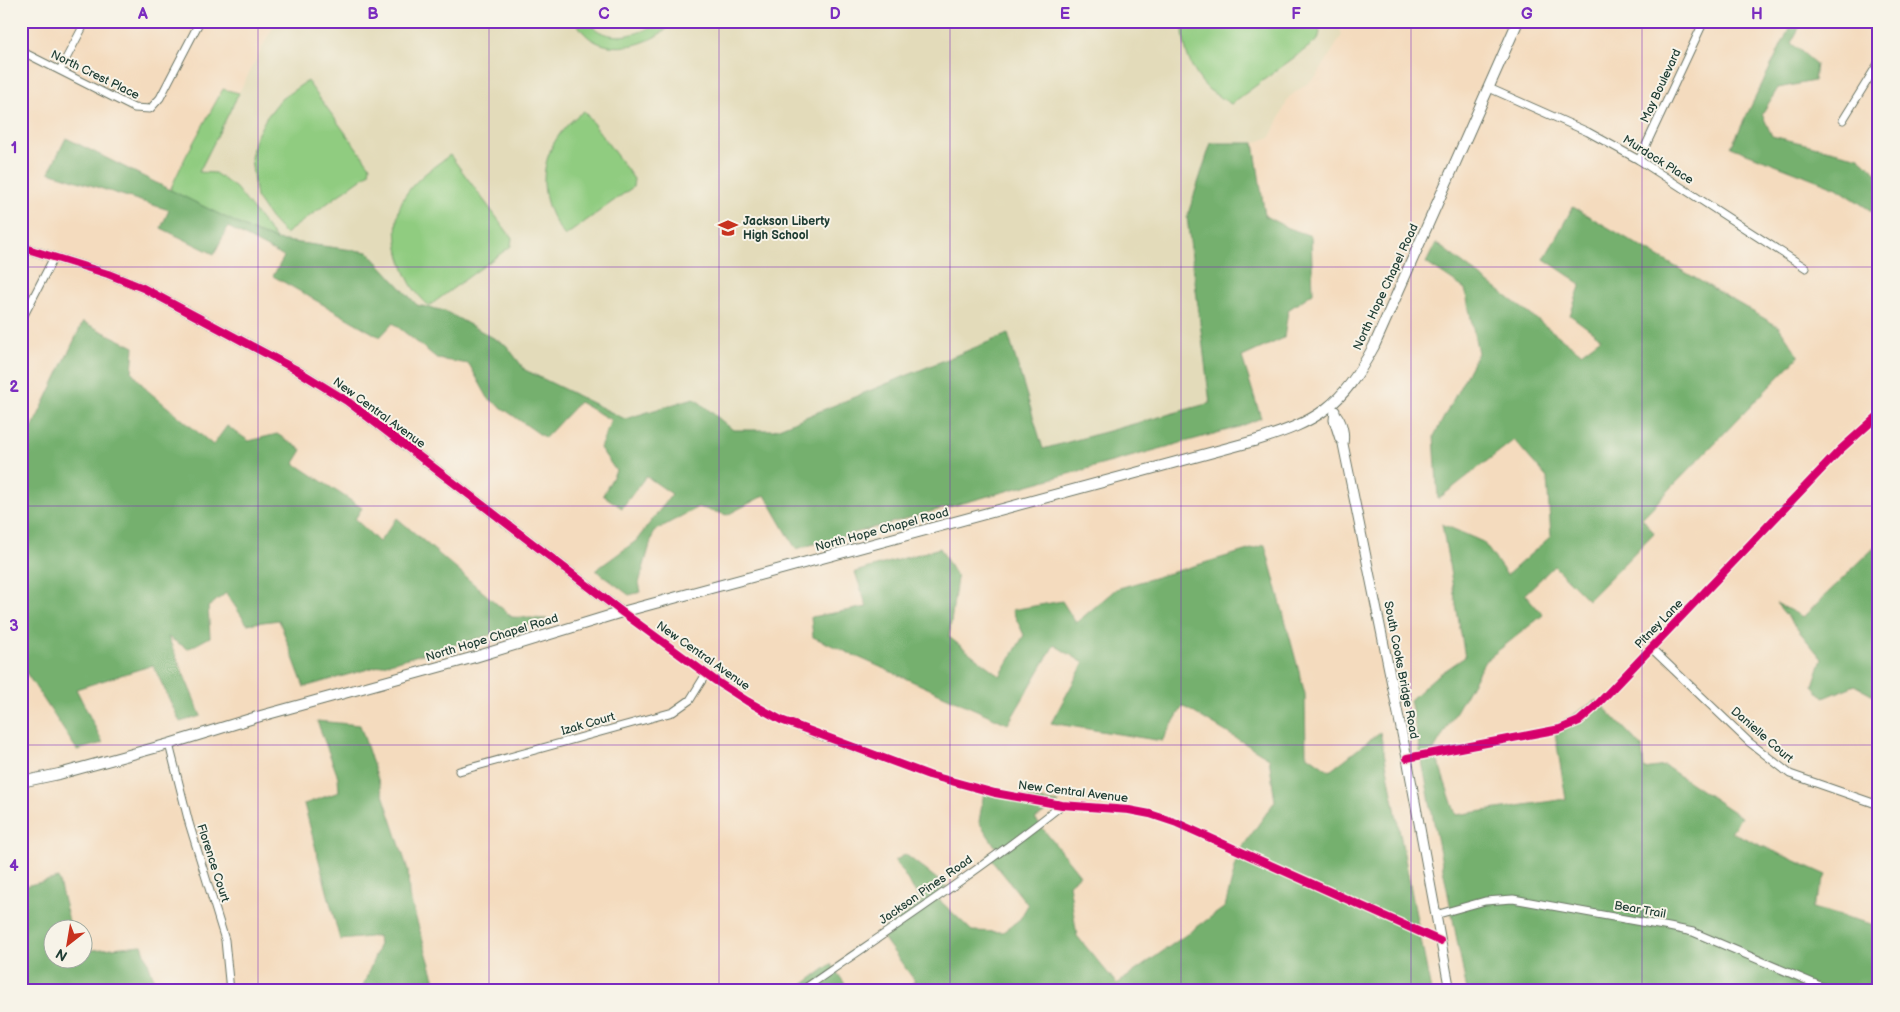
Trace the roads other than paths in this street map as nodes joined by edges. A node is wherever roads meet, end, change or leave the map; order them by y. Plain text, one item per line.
1 (86, 21) edge
2 (200, 21) edge
3 (1518, 21) edge
4 (1704, 21) edge
5 (21, 51) edge
6 (1879, 62) edge
7 (60, 70) junction
8 (1489, 88) junction
9 (1844, 120) dead end
10 (1639, 160) junction
11 (21, 247) edge
12 (54, 257) junction
13 (1806, 268) dead end
14 (21, 320) edge
15 (1334, 408) junction
16 (1879, 415) edge
17 (622, 612) junction
18 (1651, 648) junction
19 (706, 674) junction
20 (169, 744) junction
21 (1407, 758) junction
22 (459, 771) dead end
23 (21, 782) edge
24 (1062, 805) junction
25 (1879, 805) edge
26 (1435, 915) junction
27 (1440, 941) junction
28 (230, 991) edge
29 (801, 991) edge
30 (1450, 991) edge
31 (1832, 991) edge

1 - 7 street
2 - 7 street, North Crest Place
3 - 8 main road, North Hope Chapel Road
4 - 10 street, May Boulevard
5 - 7 street, North Crest Place
6 - 9 street
8 - 10 street, Murdock Place
8 - 15 main road, North Hope Chapel Road
10 - 13 street, Murdock Place
11 - 12 street, New Central Avenue
12 - 14 street
12 - 17 street, New Central Avenue
15 - 17 main road, North Hope Chapel Road
15 - 21 street, South Cooks Bridge Road
16 - 18 street, Pitney Lane
17 - 19 street, New Central Avenue
17 - 20 main road, North Hope Chapel Road
18 - 21 street, Pitney Lane
18 - 25 street, Danielle Court
19 - 22 street, Izak Court
19 - 24 street, New Central Avenue
20 - 23 main road, North Hope Chapel Road
20 - 28 street, Florence Court
21 - 26 street, South Cooks Bridge Road
24 - 27 street, New Central Avenue
24 - 29 street, Jackson Pines Road
26 - 27 street, South Cooks Bridge Road
26 - 31 street, Bear Trail
27 - 30 street, South Cooks Bridge Road

